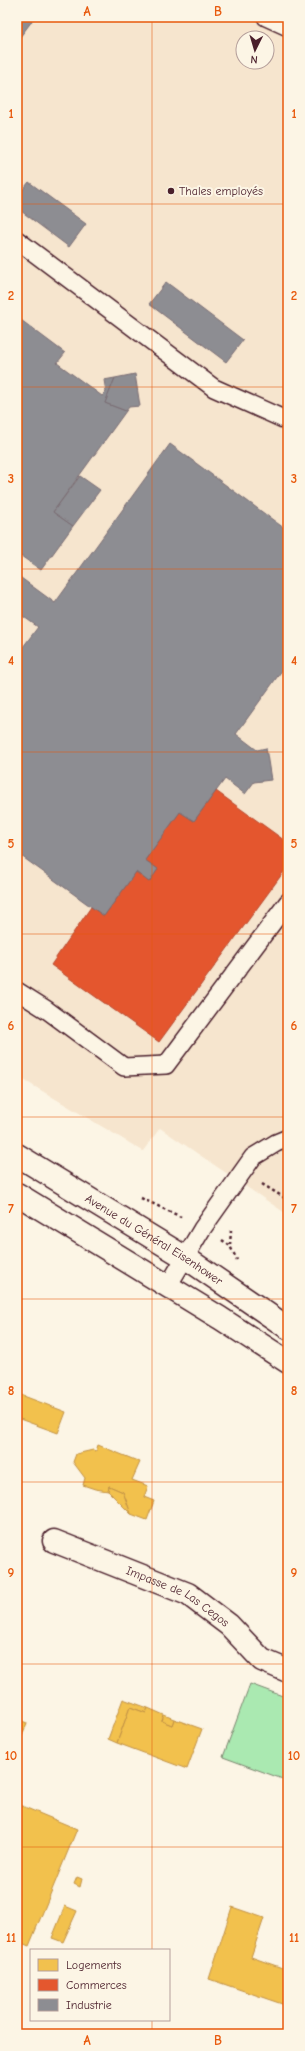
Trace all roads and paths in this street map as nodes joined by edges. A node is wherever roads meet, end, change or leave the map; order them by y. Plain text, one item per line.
1 (266, 17) edge
2 (288, 28) edge
3 (17, 240) edge
4 (288, 421) edge
5 (288, 902) edge
6 (17, 991) edge
7 (288, 1138) edge
8 (17, 1155) edge
9 (256, 1181) dead end
10 (17, 1194) edge
11 (288, 1200) edge
12 (231, 1228) dead end
13 (230, 1246) dead end
14 (186, 1258) junction
15 (168, 1286) junction
16 (288, 1328) edge
17 (288, 1362) edge
18 (54, 1541) dead end
19 (288, 1671) edge

1 - 2 lane
3 - 4 lane
5 - 6 lane
7 - 14 lane
8 - 14 main road, Avenue du Général Eisenhower
9 - 11 path
10 - 15 main road
12 - 13 path
14 - 15 lane
14 - 16 main road, Avenue du Général Eisenhower
15 - 17 main road
18 - 19 main road, Impasse de Las Cegos

